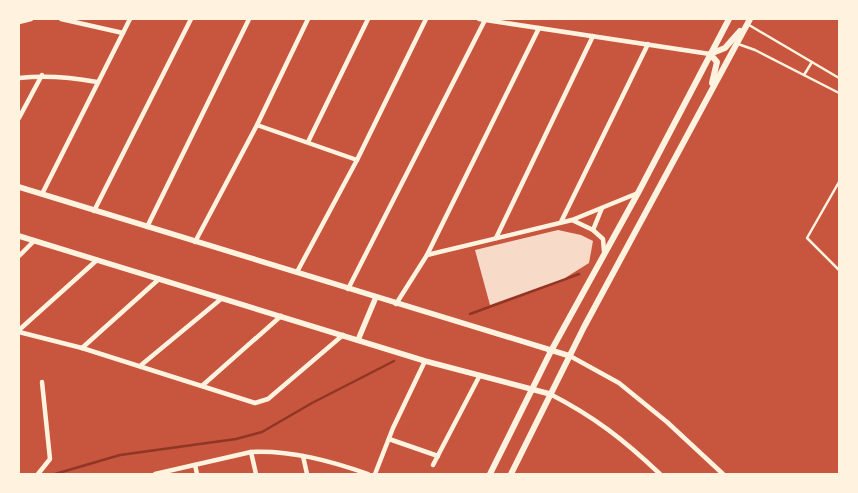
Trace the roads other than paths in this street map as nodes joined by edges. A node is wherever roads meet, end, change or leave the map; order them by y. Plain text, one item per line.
1 (31, 19) edge
2 (61, 19) edge
3 (130, 19) edge
4 (191, 19) edge
5 (249, 19) edge
6 (308, 19) edge
7 (368, 19) edge
8 (426, 19) edge
9 (479, 19) edge
10 (729, 19) edge
11 (485, 20) edge
12 (748, 21) edge
13 (19, 22) edge
14 (539, 28) junction
15 (123, 33) junction
16 (593, 36) junction
17 (648, 44) junction
18 (736, 44) junction
19 (710, 54) junction
20 (812, 62) junction
21 (42, 75) junction
22 (804, 75) junction
23 (19, 78) edge
24 (839, 78) edge
25 (97, 82) junction
26 (839, 93) edge
27 (706, 100) junction
28 (19, 118) edge
29 (257, 125) junction
30 (308, 142) junction
31 (356, 160) junction
32 (839, 182) edge
33 (19, 187) edge
34 (638, 193) junction
35 (42, 194) junction
36 (602, 208) junction
37 (94, 211) junction
38 (572, 220) junction
39 (561, 222) junction
40 (147, 227) junction
41 (593, 230) junction
42 (19, 236) edge
43 (496, 238) junction
44 (34, 241) junction
45 (195, 242) junction
46 (427, 255) junction
47 (19, 256) edge
48 (604, 256) junction
49 (97, 260) junction
50 (839, 270) edge
51 (296, 272) junction
52 (159, 279) junction
53 (348, 289) junction
54 (376, 297) junction
55 (221, 299) junction
56 (396, 304) junction
57 (281, 316) junction
58 (19, 331) edge
59 (343, 335) junction
60 (358, 340) junction
61 (82, 348) junction
62 (551, 351) junction
63 (570, 356) junction
64 (425, 361) junction
65 (140, 366) junction
66 (480, 375) junction
67 (42, 382) dead end
68 (203, 385) junction
69 (533, 389) junction
70 (550, 394) junction
71 (389, 439) junction
72 (251, 452) junction
73 (303, 456) junction
74 (438, 456) junction
75 (195, 465) junction
76 (433, 465) dead end
77 (361, 473) edge
78 (38, 474) edge
79 (156, 474) edge
80 (198, 474) edge
81 (256, 474) edge
82 (307, 474) edge
83 (368, 474) edge
84 (375, 474) edge
85 (490, 474) edge
86 (510, 474) edge
87 (660, 474) edge
88 (723, 474) edge

1 - 13 street
2 - 15 street
3 - 15 street
4 - 37 street
5 - 40 street
6 - 29 street
7 - 30 street
8 - 31 street
9 - 11 street
10 - 19 main road
11 - 14 street
11 - 53 street
12 - 18 main road
12 - 19 main road
12 - 20 lane
14 - 16 street
14 - 46 street
15 - 25 street
16 - 17 street
16 - 43 street
17 - 19 street
17 - 39 street
18 - 22 lane
18 - 27 main road
19 - 27 main road
19 - 34 main road
20 - 22 lane
20 - 24 lane
21 - 23 street
21 - 25 street
21 - 28 street
22 - 26 lane
25 - 35 street
27 - 63 main road
29 - 30 street
29 - 45 street
30 - 31 street
31 - 51 street
32 - 50 lane
33 - 35 street
34 - 36 street
34 - 48 main road
35 - 37 street
36 - 38 street
36 - 41 street
37 - 40 street
38 - 39 street
38 - 41 street
39 - 43 street
40 - 45 street
41 - 48 street
42 - 44 street
43 - 46 street
44 - 47 street
44 - 49 street
45 - 51 street
46 - 56 street
48 - 62 main road
49 - 52 street
49 - 58 street
51 - 53 street
52 - 55 street
52 - 61 street
53 - 54 street
54 - 56 street
54 - 60 street
55 - 57 street
55 - 65 street
56 - 62 street
57 - 59 street
57 - 68 street
58 - 61 street
59 - 60 street
59 - 68 street
60 - 64 street
61 - 65 street
62 - 63 street
62 - 69 main road
63 - 70 main road
63 - 88 street
64 - 66 street
64 - 71 street
65 - 68 street
66 - 69 street
66 - 74 street
67 - 78 street
69 - 70 street
69 - 85 main road
70 - 86 main road
70 - 87 street
71 - 74 street
71 - 84 street
72 - 73 street
72 - 75 street
72 - 81 street
73 - 77 street
73 - 82 street
74 - 76 street
75 - 79 street
75 - 80 street
77 - 83 street

